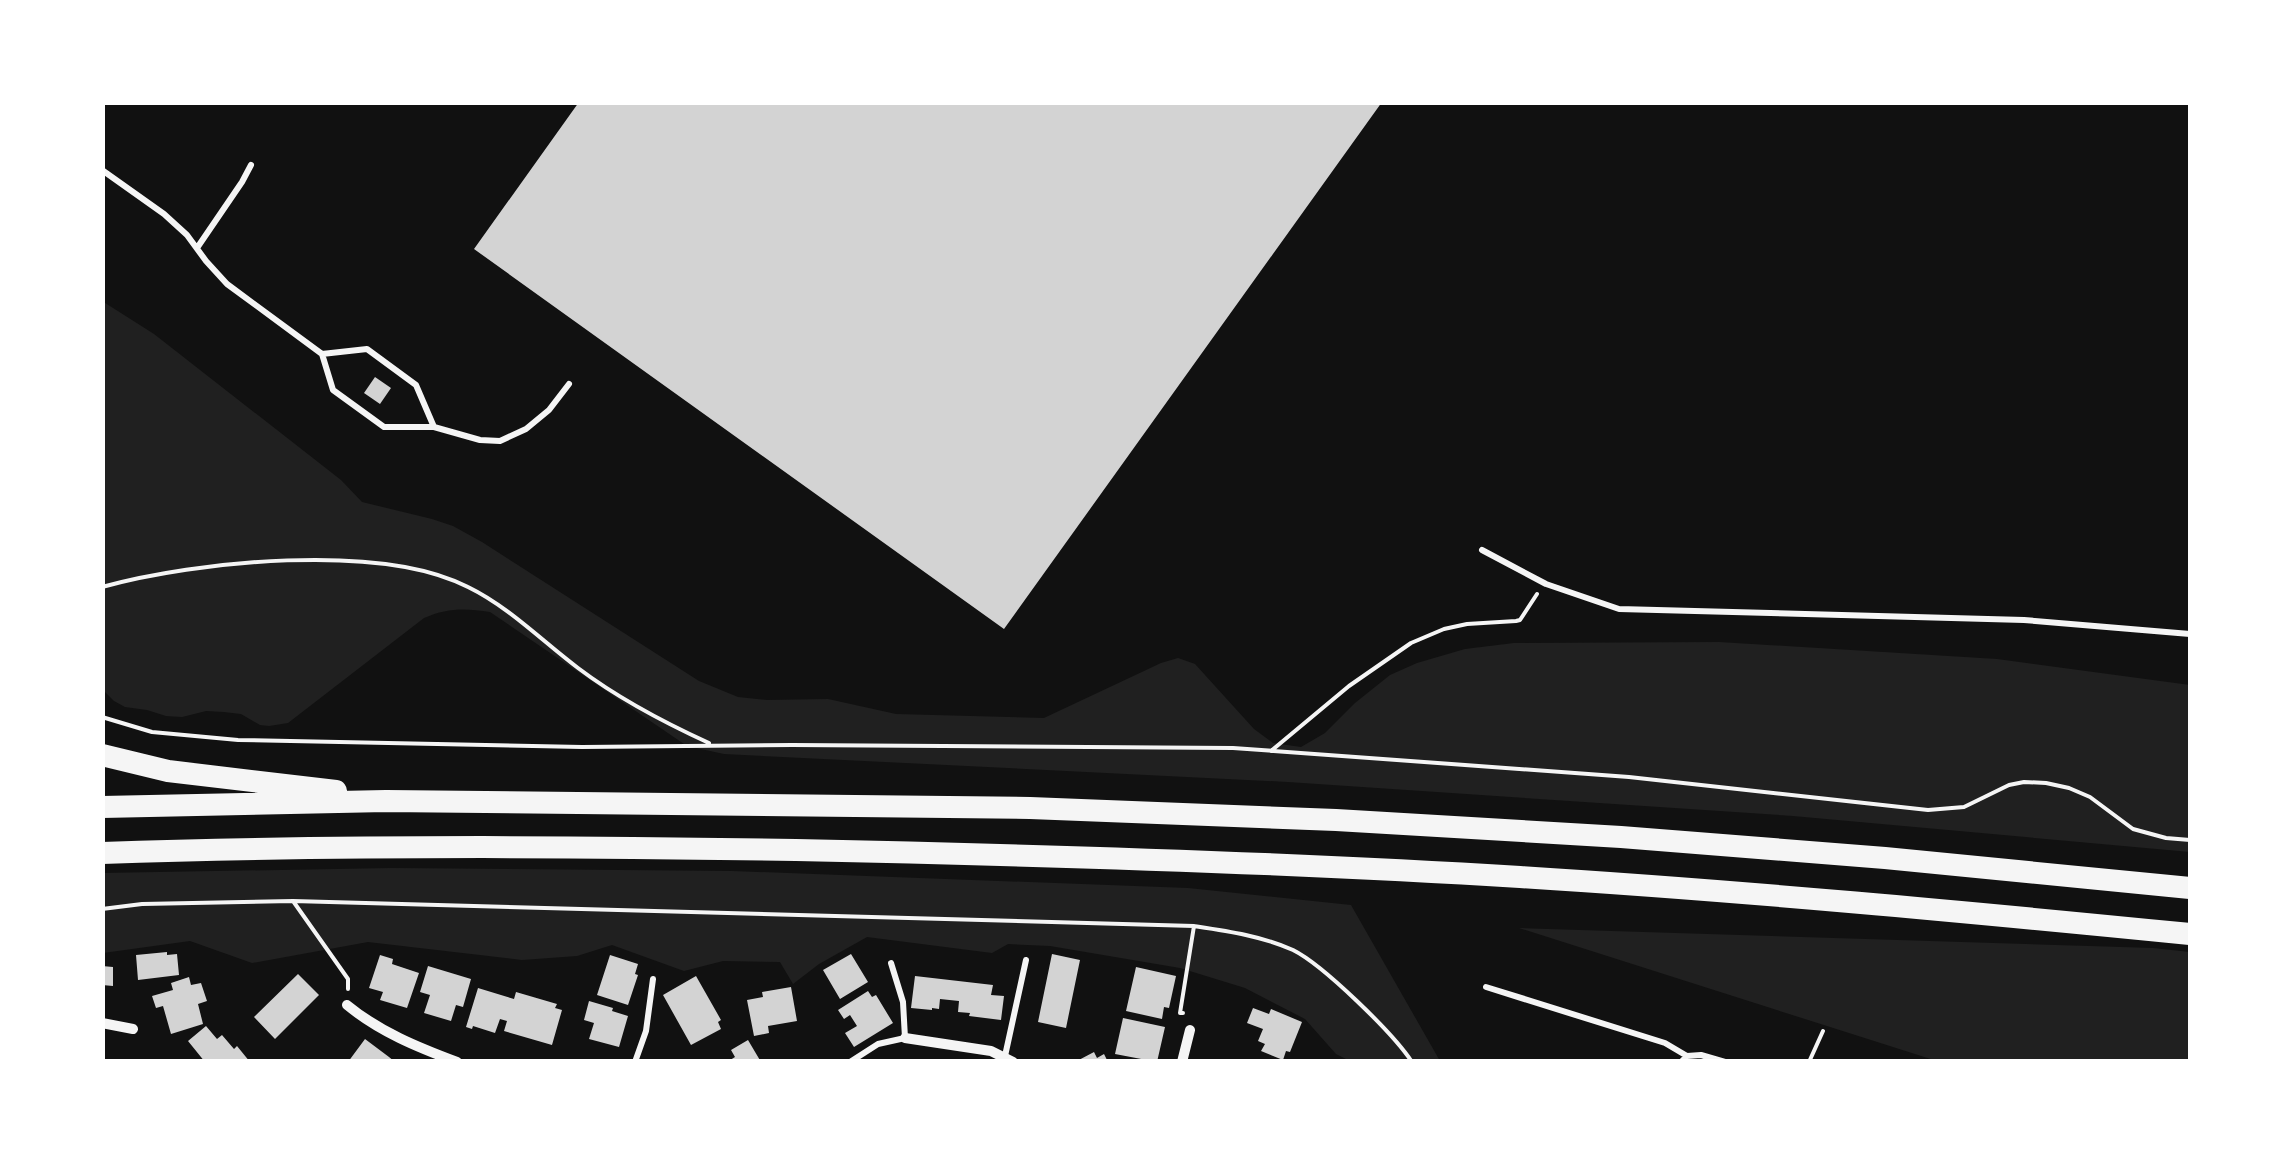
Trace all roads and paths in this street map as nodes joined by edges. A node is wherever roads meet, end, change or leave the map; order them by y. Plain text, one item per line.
1 (251, 165) dead end
2 (102, 170) edge
3 (197, 249) junction
4 (322, 354) junction
5 (569, 384) dead end
6 (434, 428) junction
7 (1482, 550) dead end
8 (1544, 582) junction
9 (102, 587) edge
10 (2190, 634) edge
11 (102, 717) edge
12 (714, 745) junction
13 (1271, 751) junction
14 (102, 755) edge
15 (386, 800) junction
16 (102, 807) edge
17 (2190, 840) edge
18 (102, 853) edge
19 (2190, 888) edge
20 (292, 902) junction
21 (102, 910) edge
22 (1194, 926) junction
23 (2190, 934) edge
24 (1026, 960) dead end
25 (891, 963) dead end
26 (653, 978) dead end
27 (1486, 987) dead end
28 (347, 1005) joint
29 (102, 1023) edge
30 (133, 1028) dead end
31 (1190, 1030) joint
32 (1823, 1031) dead end
33 (905, 1038) junction
34 (1684, 1058) edge
35 (1009, 1059) edge
36 (456, 1062) edge
37 (635, 1062) edge
38 (850, 1062) edge
39 (1182, 1062) edge
40 (1412, 1062) edge
41 (1724, 1062) edge
42 (1809, 1062) edge

1 - 3 lane
2 - 3 lane
3 - 4 lane
4 - 6 lane
4 - 6 lane
5 - 6 lane
7 - 8 lane
8 - 10 lane
8 - 13 path
9 - 12 path
11 - 12 path
12 - 13 path
13 - 17 path
14 - 15 highway
15 - 16 highway
15 - 19 highway
18 - 23 highway
20 - 21 path
20 - 22 path
20 - 28 path
22 - 31 path
22 - 40 path
24 - 35 lane
25 - 33 lane
26 - 37 lane
27 - 34 lane
28 - 36 street
29 - 30 street
31 - 39 street
32 - 42 path
33 - 35 street
33 - 38 lane
34 - 41 lane

